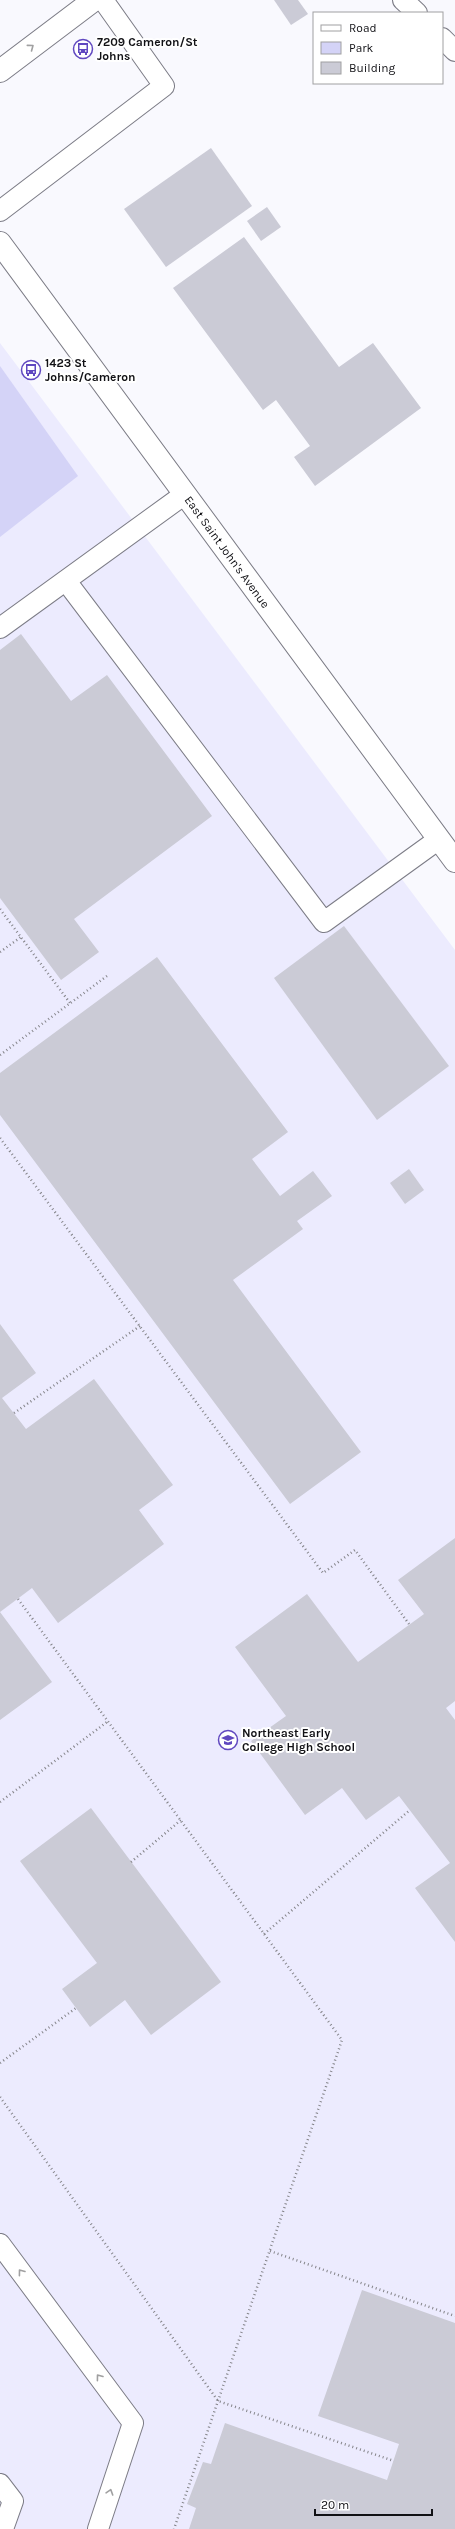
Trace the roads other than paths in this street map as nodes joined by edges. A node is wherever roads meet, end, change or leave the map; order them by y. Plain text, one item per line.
1 (94, 0) edge
2 (103, 0) edge
3 (403, 0) edge
4 (415, 12) edge
5 (443, 39) edge
6 (455, 51) edge
7 (0, 71) edge
8 (0, 212) edge
9 (0, 243) edge
10 (185, 494) junction
11 (66, 581) junction
12 (0, 628) edge
13 (439, 839) junction
14 (455, 861) edge
15 (0, 2244) edge
16 (0, 2484) edge
17 (3, 2529) edge
18 (98, 2529) edge

7 -> 1 street
2 - 8 lane
3 - 4 lane
5 - 6 lane
9 - 10 street, East Saint John's Avenue
10 - 11 lane
10 - 13 street, East Saint John's Avenue
11 - 12 lane
11 - 13 lane
13 - 14 street, East Saint John's Avenue
18 -> 15 lane
16 - 17 lane

